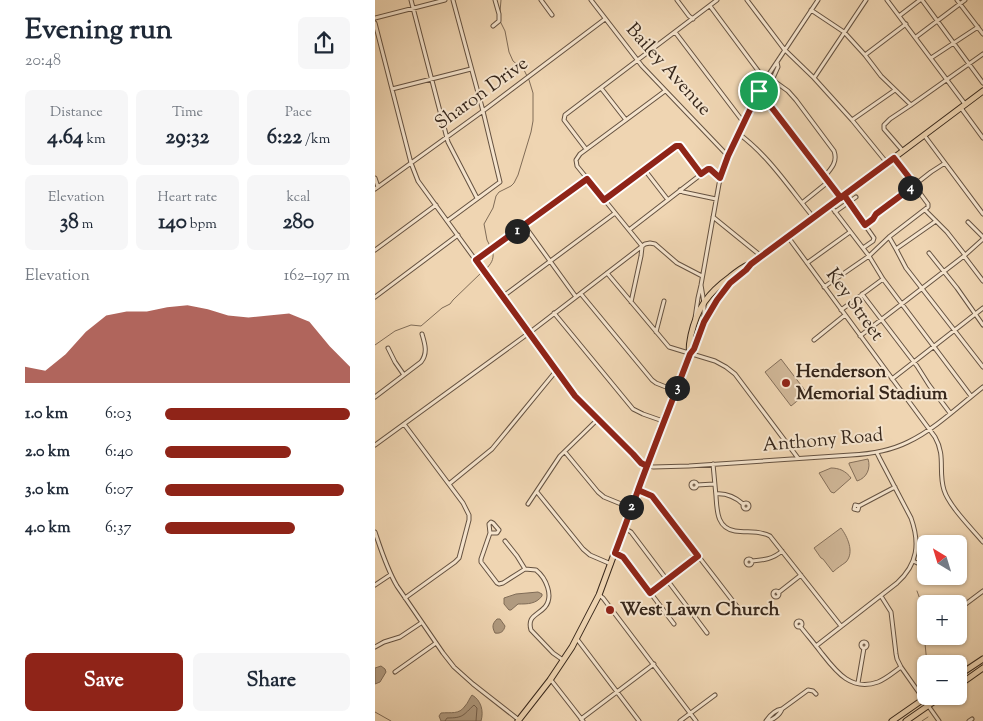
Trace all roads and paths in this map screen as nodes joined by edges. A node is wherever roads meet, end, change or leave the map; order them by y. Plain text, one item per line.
1 (411, 0) edge
2 (445, 0) edge
3 (453, 0) edge
4 (495, 0) edge
5 (541, 0) edge
6 (591, 0) edge
7 (677, 0) edge
8 (717, 0) edge
9 (747, 0) edge
10 (818, 0) edge
11 (866, 0) edge
12 (887, 0) edge
13 (921, 0) edge
14 (965, 0) edge
15 (959, 2) edge
16 (710, 6) junction
17 (413, 8) junction
18 (811, 10) junction
19 (552, 15) dead end
20 (899, 16) junction
21 (375, 18) edge
22 (605, 19) junction
23 (693, 19) junction
24 (937, 20) junction
25 (375, 23) edge
26 (906, 24) junction
27 (493, 26) dead end
28 (978, 26) junction
29 (675, 32) junction
30 (844, 32) junction
31 (983, 34) edge
32 (916, 37) junction
33 (953, 42) junction
34 (784, 50) junction
35 (983, 54) edge
36 (865, 55) junction
37 (931, 58) junction
38 (637, 61) junction
39 (776, 62) junction
40 (969, 63) junction
41 (471, 69) junction
42 (814, 78) junction
43 (432, 79) junction
44 (765, 80) junction
45 (947, 80) junction
46 (983, 83) edge
47 (601, 88) junction
48 (392, 90) junction
49 (895, 90) junction
50 (665, 91) junction
51 (759, 91) junction
52 (983, 91) edge
53 (911, 105) junction
54 (963, 106) junction
55 (483, 111) junction
56 (626, 120) junction
57 (852, 120) junction
58 (744, 123) junction
59 (739, 134) junction
60 (924, 135) junction
61 (447, 137) junction
62 (983, 138) edge
63 (586, 149) junction
64 (903, 151) junction
65 (728, 156) junction
66 (894, 158) junction
67 (411, 163) junction
68 (945, 163) junction
69 (887, 164) junction
70 (644, 169) junction
71 (701, 174) junction
72 (824, 177) junction
73 (375, 178) edge
74 (720, 178) junction
75 (587, 179) junction
76 (828, 182) junction
77 (915, 185) junction
78 (376, 188) edge
79 (680, 190) junction
80 (842, 196) junction
81 (856, 197) dead end
82 (477, 198) junction
83 (716, 199) junction
84 (604, 200) junction
85 (668, 200) junction
86 (849, 202) junction
87 (802, 203) junction
88 (436, 205) junction
89 (830, 205) junction
90 (925, 210) junction
91 (835, 212) junction
92 (615, 213) junction
93 (983, 214) edge
94 (713, 216) junction
95 (814, 218) junction
96 (447, 221) junction
97 (936, 221) junction
98 (968, 222) dead end
99 (525, 225) junction
100 (865, 225) junction
101 (629, 230) junction
102 (850, 232) junction
103 (457, 235) junction
104 (788, 237) junction
105 (889, 237) junction
106 (983, 238) edge
107 (642, 246) junction
108 (863, 248) junction
109 (896, 249) junction
110 (375, 250) edge
111 (929, 253) dead end
112 (964, 255) junction
113 (761, 256) junction
114 (869, 256) junction
115 (476, 260) junction
116 (550, 261) junction
117 (807, 263) junction
118 (751, 264) junction
119 (944, 272) junction
120 (607, 273) junction
121 (702, 276) junction
122 (883, 279) junction
123 (983, 281) edge
124 (701, 285) junction
125 (825, 287) junction
126 (922, 288) junction
127 (581, 294) junction
128 (862, 294) junction
129 (375, 297) edge
130 (502, 297) junction
131 (576, 297) junction
132 (664, 301) dead end
133 (631, 302) junction
134 (704, 303) junction
135 (901, 304) junction
136 (983, 308) edge
137 (841, 310) junction
138 (554, 313) junction
139 (975, 314) junction
140 (845, 315) junction
141 (695, 318) junction
142 (881, 320) junction
143 (704, 322) junction
144 (983, 325) edge
145 (955, 330) junction
146 (656, 332) junction
147 (529, 333) junction
148 (421, 334) dead end
149 (860, 336) junction
150 (814, 340) dead end
151 (934, 346) junction
152 (388, 348) dead end
153 (690, 354) junction
154 (913, 363) junction
155 (983, 367) edge
156 (556, 372) junction
157 (404, 375) junction
158 (892, 379) junction
159 (983, 387) edge
160 (676, 391) junction
161 (971, 396) junction
162 (375, 397) edge
163 (950, 413) junction
164 (597, 420) junction
165 (663, 421) junction
166 (404, 424) junction
167 (929, 429) junction
168 (375, 445) edge
169 (565, 452) junction
170 (877, 452) junction
171 (799, 458) junction
172 (713, 464) junction
173 (647, 466) junction
174 (449, 484) junction
175 (714, 484) junction
176 (697, 485) dead end
177 (895, 487) junction
178 (638, 490) junction
179 (537, 492) junction
180 (716, 494) junction
181 (528, 504) dead end
182 (743, 504) dead end
183 (859, 506) dead end
184 (631, 508) junction
185 (624, 528) junction
186 (375, 532) edge
187 (490, 533) dead end
188 (505, 541) dead end
189 (983, 542) edge
190 (782, 551) junction
191 (615, 553) junction
192 (698, 556) junction
193 (752, 561) dead end
194 (913, 562) junction
195 (611, 564) junction
196 (917, 564) edge
197 (525, 569) junction
198 (391, 575) junction
199 (801, 575) junction
200 (668, 579) junction
201 (375, 585) edge
202 (983, 592) edge
203 (650, 593) junction
204 (778, 593) dead end
205 (599, 595) junction
206 (881, 596) junction
207 (405, 598) junction
208 (967, 603) edge
209 (739, 609) dead end
210 (421, 623) junction
211 (674, 624) dead end
212 (800, 626) dead end
213 (841, 627) junction
214 (707, 633) dead end
215 (577, 639) junction
216 (436, 643) junction
217 (816, 646) junction
218 (375, 647) edge
219 (864, 648) dead end
220 (983, 659) edge
221 (563, 661) junction
222 (654, 664) junction
223 (901, 667) junction
224 (983, 668) edge
225 (967, 670) edge
226 (395, 672) dead end
227 (967, 679) edge
228 (550, 680) junction
229 (858, 683) junction
230 (917, 687) edge
231 (617, 692) junction
232 (816, 694) dead end
233 (715, 696) dead end
234 (917, 704) edge
235 (929, 706) joint
236 (690, 713) junction
237 (519, 720) edge
238 (582, 720) edge
239 (639, 721) edge
240 (680, 721) edge
241 (696, 721) edge
242 (767, 721) edge
243 (892, 721) edge
244 (906, 721) edge
245 (939, 721) edge

1 - 17 street
2 - 17 street
3 - 41 street
4 - 27 street
5 - 19 street
6 - 22 street, Bailey Avenue
7 - 23 street
8 - 16 street
9 - 34 street
10 - 18 street
11 - 30 street
12 - 20 street
13 - 20 street
13 - 24 street
14 - 15 street
15 - 24 street
15 - 28 street
16 - 23 street
16 - 44 street
17 - 21 street
17 - 43 street
18 - 30 street
18 - 34 street
20 - 26 street
22 - 38 street, Bailey Avenue
22 - 55 street, Sharon Drive
23 - 29 street
24 - 32 street
24 - 33 street
25 - 48 street
26 - 32 street
26 - 36 street
28 - 31 street
28 - 33 street
29 - 38 street
29 - 58 street
30 - 36 street
30 - 42 street
32 - 37 street
33 - 37 street
33 - 40 street
34 - 39 street
34 - 42 street
35 - 40 street
36 - 49 street
37 - 45 street
38 - 47 street
38 - 50 street, Bailey Avenue
39 - 44 street
39 - 72 street
40 - 45 street
40 - 46 street
41 - 43 street
41 - 55 street
42 - 57 street
43 - 48 street
43 - 61 street
44 - 51 street
45 - 53 street
45 - 54 street
47 - 56 street
47 - 63 street
48 - 67 street
49 - 53 street
49 - 57 street
50 - 56 street
50 - 65 street, Bailey Avenue
51 - 58 street
51 - 72 street
52 - 54 main road
53 - 64 street
54 - 60 main road
54 - 62 street
55 - 61 street, Sharon Drive
55 - 82 street
56 - 63 street
57 - 69 street
58 - 59 street
59 - 65 street
59 - 87 street
60 - 64 main road
60 - 68 street
61 - 67 street, Sharon Drive
61 - 82 street
63 - 75 street
64 - 66 main road
65 - 74 street
66 - 69 main road
66 - 77 street
67 - 78 street, Sharon Drive
67 - 88 street
68 - 77 street
68 - 93 street
69 - 80 main road
70 - 71 street
70 - 84 street
70 - 85 street
71 - 74 street
71 - 79 street
72 - 76 street
73 - 78 street
74 - 83 street
75 - 84 street
75 - 99 street
76 - 80 street
76 - 87 street
77 - 90 street
77 - 100 street
79 - 83 street
79 - 85 street
80 - 86 street
80 - 89 main road
81 - 86 street
82 - 96 street
83 - 94 street
84 - 92 street
85 - 101 street
86 - 91 street
86 - 100 street
87 - 95 street
88 - 96 street
88 - 110 street
89 - 91 street
89 - 95 main road
90 - 97 street
90 - 105 street
91 - 102 street
92 - 101 street
92 - 116 street
94 - 113 street
94 - 121 street
95 - 104 main road
96 - 103 street
97 - 109 street
97 - 112 street
98 - 106 street
99 - 115 street
99 - 116 street
100 - 108 street
101 - 107 street
102 - 108 street
102 - 117 street
103 - 115 street
103 - 129 street
104 - 113 main road
104 - 117 street, Key Street
105 - 109 street
105 - 114 street
106 - 112 street
107 - 120 street
107 - 121 street
107 - 133 street
108 - 114 street
109 - 126 street
111 - 119 street
112 - 119 street
112 - 123 street
113 - 118 main road
114 - 122 street
114 - 125 street
115 - 130 street
116 - 130 street
116 - 131 street
117 - 125 street, Key Street
118 - 134 main road
118 - 143 main road
119 - 126 street
119 - 139 street
120 - 127 street
120 - 133 street
121 - 124 street
122 - 128 street
122 - 135 street
124 - 134 street
124 - 141 street
125 - 137 street, Key Street
126 - 135 street
126 - 145 street
127 - 131 street
127 - 160 street
128 - 137 street
128 - 142 street
130 - 147 street
131 - 138 street
132 - 146 street
133 - 146 street
134 - 141 main road
134 - 143 street
135 - 142 street
135 - 151 street
136 - 139 street
137 - 140 street, Key Street
138 - 147 street
138 - 165 street
139 - 144 street
139 - 145 street
140 - 149 street, Key Street
140 - 150 street
141 - 153 main road
142 - 149 street
142 - 154 street
143 - 153 main road
145 - 151 street
145 - 155 street
146 - 153 street
147 - 156 street
147 - 166 street
148 - 157 street
149 - 158 street, Key Street
151 - 154 street
151 - 161 street
152 - 157 street
153 - 160 main road
153 - 171 street
154 - 158 street
154 - 163 street
156 - 164 street
156 - 174 street
157 - 162 street
158 - 167 street, Key Street
159 - 161 street, Anthony Road
160 - 165 main road
161 - 163 street, Anthony Road
163 - 167 street, Anthony Road
164 - 169 street
164 - 173 street
165 - 173 main road
166 - 168 street
166 - 174 street
167 - 170 street, Anthony Road
167 - 189 street, Key Street
169 - 179 street
169 - 184 street
170 - 171 street, Anthony Road
170 - 177 street
171 - 172 street, Anthony Road
172 - 173 street, Anthony Road
172 - 175 street
173 - 178 main road
174 - 207 street
175 - 176 street
175 - 180 street
177 - 183 street
177 - 194 street
178 - 184 main road
178 - 192 street
179 - 181 street
179 - 195 street
180 - 182 street
180 - 190 street
184 - 185 main road
185 - 191 main road
185 - 200 street
186 - 198 street
187 - 197 street
188 - 197 street
190 - 193 street
190 - 199 street
191 - 195 main road
191 - 203 street
192 - 200 street
192 - 209 street
194 - 196 street
194 - 206 street
195 - 205 main road
197 - 221 street
198 - 201 street
198 - 207 street
199 - 204 street
199 - 213 street
200 - 203 street
200 - 214 street
202 - 208 street
203 - 211 street
205 - 215 main road
205 - 222 street
206 - 213 street
206 - 223 street
207 - 210 street
210 - 216 street
210 - 218 street
212 - 217 street
213 - 217 street
215 - 221 main road
215 - 231 street
216 - 226 street
216 - 237 street
217 - 229 street
219 - 229 street
220 - 225 main road
221 - 228 main road
222 - 231 street
222 - 236 street
223 - 229 street
223 - 230 street
224 - 227 main road
228 - 237 main road
228 - 238 street
231 - 238 street
231 - 239 street
232 - 242 street
233 - 236 street
234 - 243 main road
235 - 244 main road
235 - 245 street
236 - 240 street
236 - 241 street

